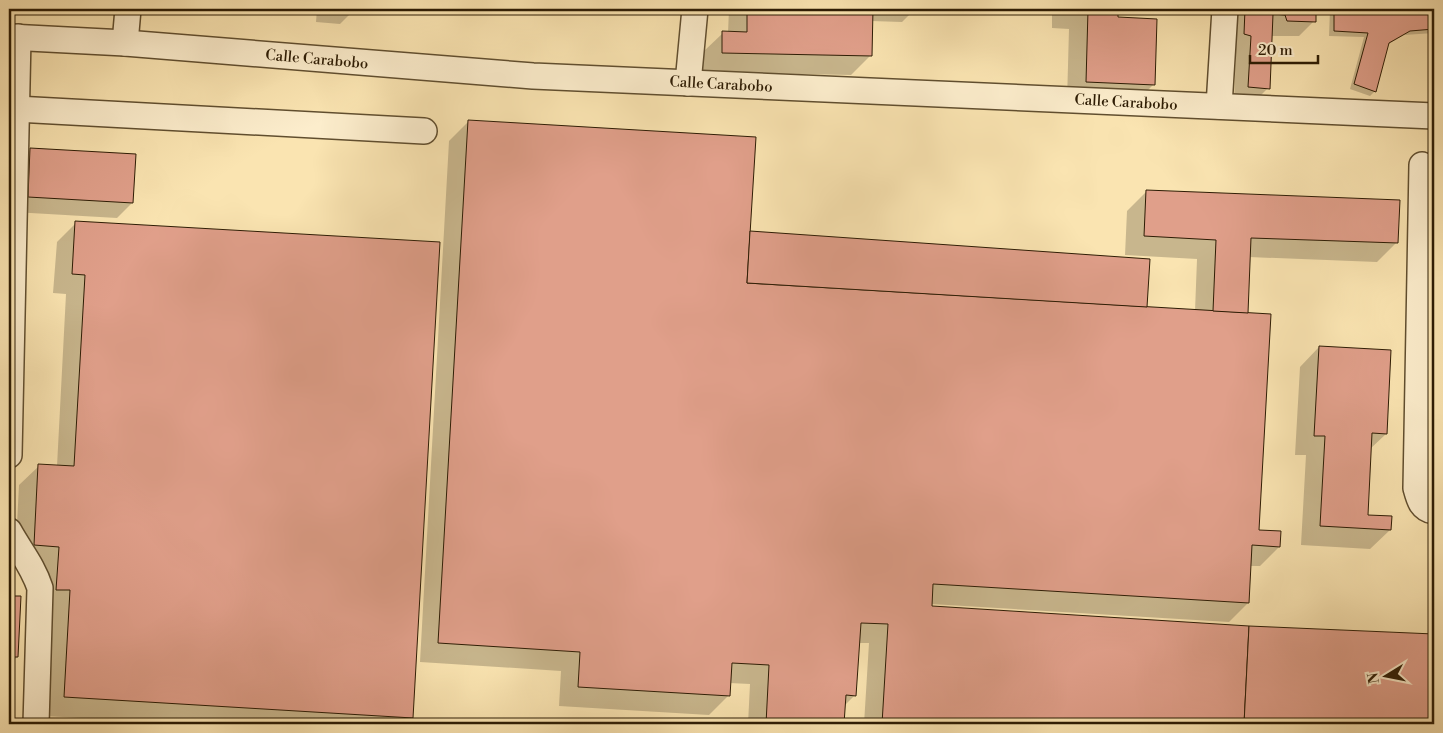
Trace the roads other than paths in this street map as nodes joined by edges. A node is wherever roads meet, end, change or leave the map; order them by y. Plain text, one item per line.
1 (128, 9) edge
2 (695, 9) edge
3 (1225, 9) edge
4 (13, 37) edge
5 (125, 43) junction
6 (688, 83) junction
7 (1220, 106) junction
8 (16, 109) junction
9 (1434, 116) edge
10 (424, 131) dead end
11 (1422, 165) dead end
12 (9, 455) edge
13 (1434, 511) edge
14 (9, 531) edge
15 (36, 724) edge

1 - 5 street
2 - 6 street
3 - 7 street
4 - 5 street, Calle Carabobo
4 - 8 street
5 - 6 street, Calle Carabobo
6 - 7 street, Calle Carabobo
7 - 9 street, Calle Carabobo
8 - 10 street
8 - 12 street
11 - 13 street
14 - 15 street

